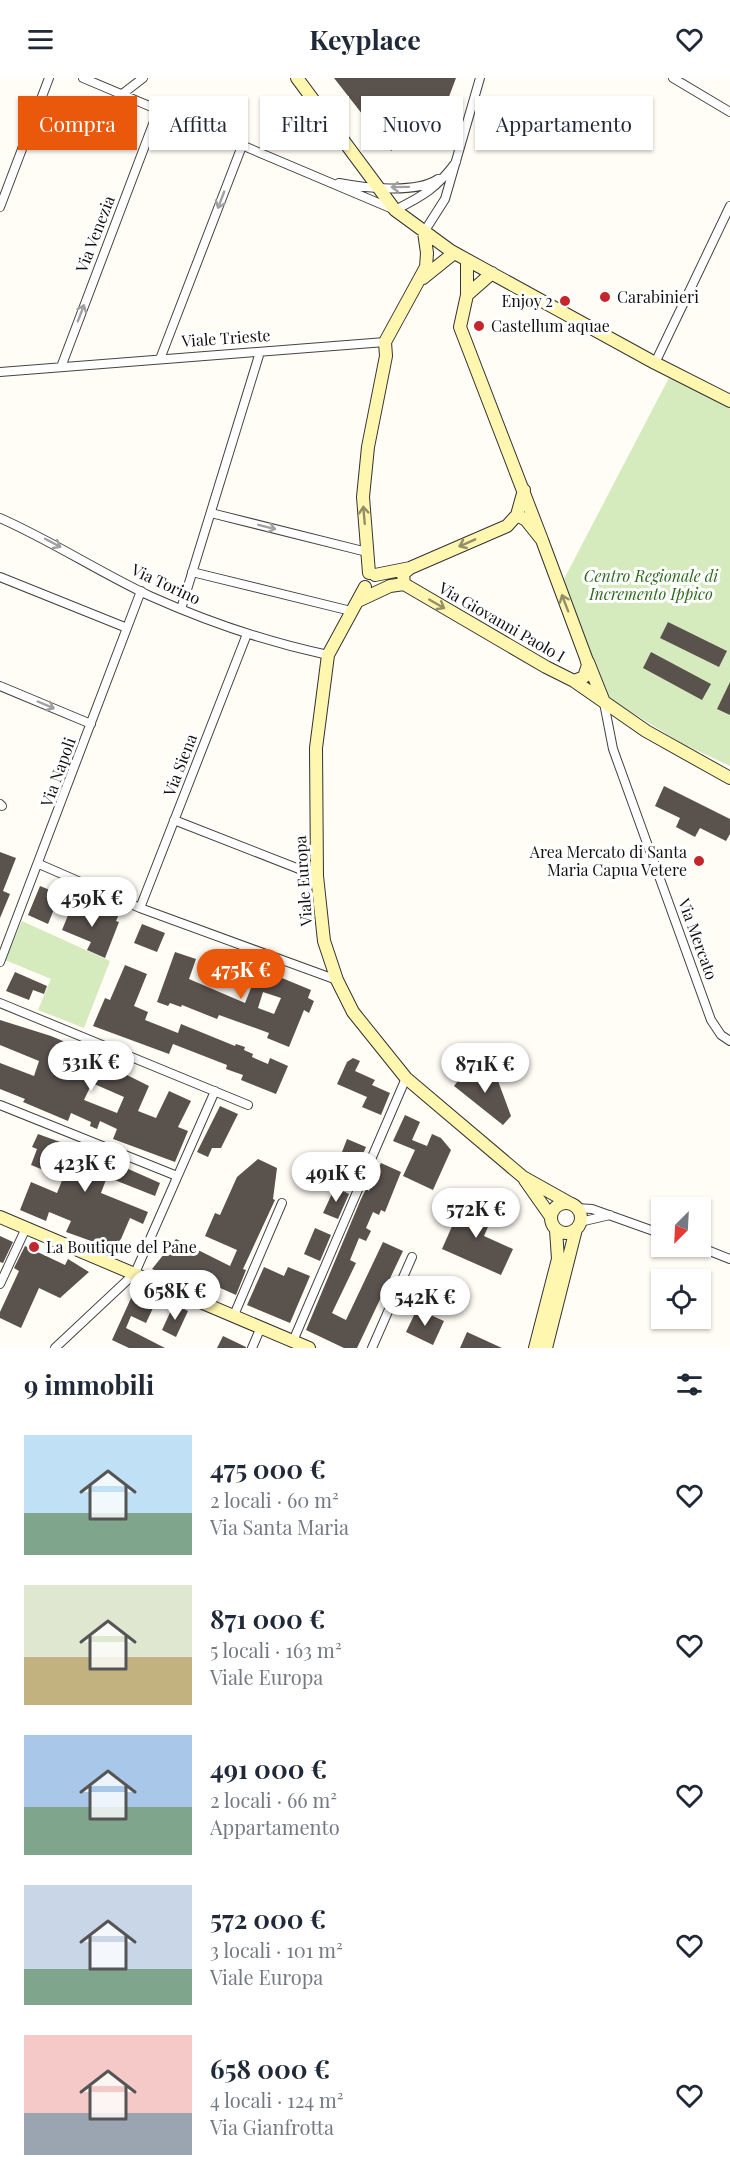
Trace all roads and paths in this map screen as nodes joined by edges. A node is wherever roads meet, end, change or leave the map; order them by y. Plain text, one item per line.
1 (49, 78) edge
2 (83, 78) edge
3 (143, 78) edge
4 (297, 78) edge
5 (480, 78) edge
6 (673, 78) edge
7 (121, 95) junction
8 (149, 107) edge
9 (730, 112) edge
10 (149, 135) edge
11 (248, 149) edge
12 (240, 150) edge
13 (456, 162) junction
14 (318, 178) junction
15 (377, 186) junction
16 (730, 206) edge
17 (0, 207) edge
18 (395, 210) junction
19 (424, 232) junction
20 (453, 253) junction
21 (467, 260) junction
22 (492, 273) junction
23 (420, 281) junction
24 (467, 295) junction
25 (385, 342) junction
26 (260, 352) junction
27 (160, 360) junction
28 (655, 363) junction
29 (61, 367) junction
30 (0, 373) edge
31 (730, 401) edge
32 (524, 490) junction
33 (211, 513) junction
34 (517, 515) junction
35 (0, 518) edge
36 (542, 540) junction
37 (368, 552) junction
38 (410, 568) junction
39 (192, 572) junction
40 (372, 574) junction
41 (0, 577) edge
42 (404, 584) junction
43 (141, 591) junction
44 (354, 606) junction
45 (181, 609) junction
46 (127, 628) junction
47 (247, 634) junction
48 (328, 655) junction
49 (586, 658) junction
50 (574, 681) junction
51 (0, 686) edge
52 (604, 703) junction
53 (92, 724) junction
54 (730, 778) edge
55 (174, 820) junction
56 (39, 864) junction
57 (316, 876) junction
58 (140, 908) junction
59 (0, 962) edge
60 (337, 980) junction
61 (0, 1003) edge
62 (730, 1041) edge
63 (405, 1078) junction
64 (215, 1091) junction
65 (248, 1105) dead end
66 (1, 1108) edge
67 (177, 1176) junction
68 (523, 1177) junction
69 (282, 1203) dead end
70 (574, 1207) junction
71 (611, 1215) junction
72 (0, 1217) edge
73 (551, 1217) junction
74 (578, 1225) junction
75 (26, 1228) junction
76 (651, 1229) edge
77 (556, 1230) junction
78 (711, 1252) edge
79 (412, 1257) dead end
80 (730, 1259) edge
81 (135, 1273) junction
82 (0, 1284) edge
83 (234, 1315) junction
84 (261, 1327) junction
85 (293, 1341) junction
86 (55, 1348) edge
87 (252, 1348) edge
88 (309, 1348) edge
89 (372, 1348) edge
90 (535, 1348) edge
91 (546, 1348) edge

1 - 17 street
2 - 7 street
3 - 7 street
4 - 15 street
5 - 13 street
6 - 9 street
7 - 8 street
29 -> 10 street, Via Venezia
11 - 14 street
12 -> 27 street
13 -> 15 street
13 - 18 street
13 - 19 street
14 - 15 street
14 - 18 street
15 - 18 street
16 - 28 street
18 - 19 street
19 - 20 street
19 - 23 street
20 - 21 street
20 - 23 street
21 - 22 street
21 - 24 street
22 - 24 street
22 - 28 street
23 - 25 street
24 - 32 street
25 - 26 street, Viale Trieste
37 -> 25 street
26 - 27 street, Viale Trieste
26 - 33 street
27 - 29 street, Viale Trieste
28 - 31 street
29 - 30 street, Viale Trieste
32 - 34 street
32 - 36 street
33 -> 37 street
33 - 39 street
34 - 36 street, Via Giovanni Paolo I
34 -> 38 street, Via Giovanni Paolo I
35 -> 43 street, Via Torino
49 -> 36 street, Via Giovanni Paolo I
37 - 40 street
38 - 40 street, Via Giovanni Paolo I
38 - 42 street
39 - 44 street
39 - 45 street
40 - 44 street, Viale Europa
41 - 46 street
42 - 44 street
42 -> 50 street, Via Giovanni Paolo I
43 - 45 street, Via Torino
43 - 46 street, Via Napoli
44 - 48 street, Viale Europa
45 - 47 street, Via Torino
46 - 53 street, Via Napoli
47 - 48 street, Via Torino
47 - 55 street, Via Siena
48 - 57 street, Viale Europa
49 - 50 street, Via Giovanni Paolo I
49 - 52 street
50 - 52 street
51 -> 53 street
52 - 54 street
52 - 62 street, Via Mercato
53 - 56 street, Via Napoli
55 - 57 street
55 - 58 street, Via Siena
56 - 58 street
56 - 59 street, Via Napoli
57 - 60 street, Viale Europa
58 - 60 street
60 - 63 street, Viale Europa
61 - 64 street
63 - 68 street, Viale Europa
63 - 85 street
64 - 65 street
64 - 67 street
66 - 67 street
67 - 81 street
68 - 70 street, Viale Europa
68 - 73 street, Viale Europa
69 - 83 street
70 - 71 street
70 - 73 street
70 - 74 street
71 - 74 street
71 - 76 street
72 - 75 street
73 - 77 street
74 - 77 street
74 - 91 street
75 - 81 street
75 - 82 street
77 - 90 street
78 - 80 street
79 - 89 street
81 - 83 street
81 - 86 street
83 - 84 street
84 - 85 street
84 - 87 street
85 - 88 street

